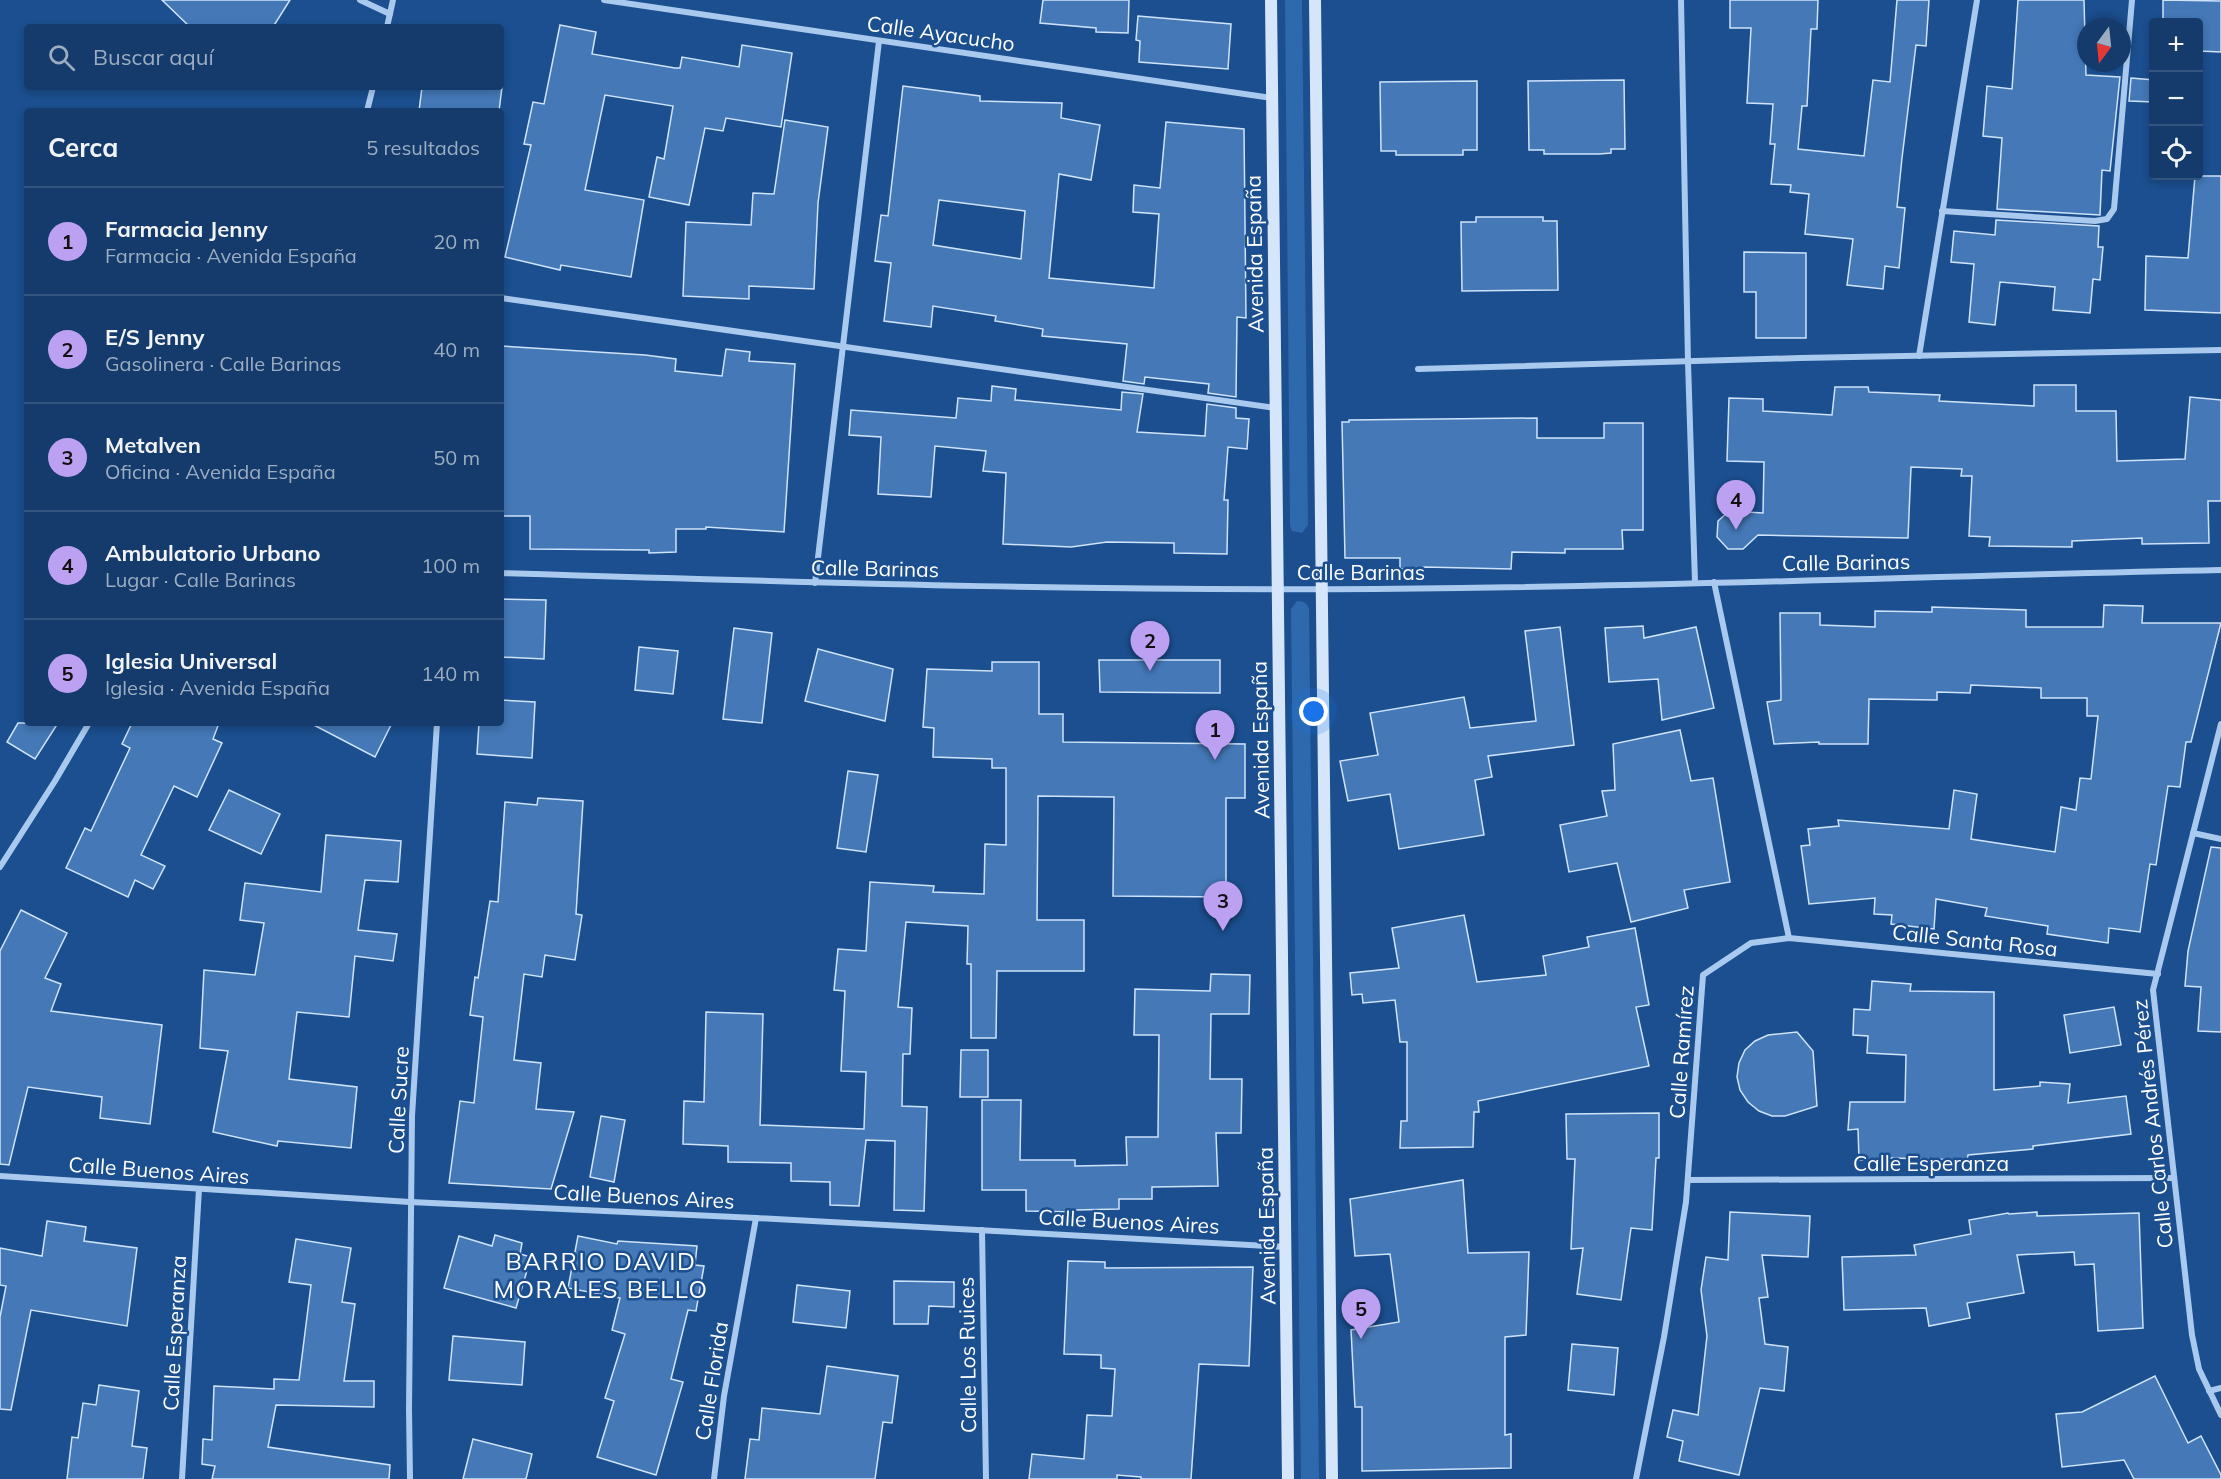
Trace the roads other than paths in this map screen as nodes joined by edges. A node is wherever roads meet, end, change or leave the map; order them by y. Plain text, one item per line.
1 (360, 0) edge
2 (393, 0) edge
3 (604, 0) edge
4 (1271, 0) edge
5 (1315, 0) edge
6 (1681, 0) edge
7 (1977, 0) edge
8 (2132, 0) edge
9 (390, 14) junction
10 (388, 24) edge
11 (879, 41) junction
12 (372, 90) edge
13 (1272, 99) junction
14 (368, 108) edge
15 (1942, 211) junction
16 (504, 298) edge
17 (843, 346) junction
18 (2221, 350) edge
19 (1919, 356) junction
20 (1688, 362) junction
21 (1418, 369) dead end
22 (1275, 408) junction
23 (2221, 570) edge
24 (504, 573) edge
25 (1695, 582) junction
26 (1714, 582) junction
27 (815, 583) junction
28 (1278, 588) junction
29 (1322, 588) junction
30 (2221, 724) edge
31 (87, 726) edge
32 (437, 726) edge
33 (2193, 833) junction
34 (2221, 840) edge
35 (0, 867) edge
36 (1789, 938) junction
37 (2158, 974) junction
38 (0, 1176) edge
39 (2174, 1178) junction
40 (1688, 1180) junction
41 (198, 1189) junction
42 (410, 1202) junction
43 (756, 1218) junction
44 (982, 1230) junction
45 (1286, 1246) junction
46 (2221, 1388) edge
47 (2209, 1391) junction
48 (2221, 1415) edge
49 (182, 1479) edge
50 (410, 1479) edge
51 (714, 1479) edge
52 (986, 1479) edge
53 (1288, 1479) edge
54 (1332, 1479) edge
55 (1636, 1479) edge

1 - 9 street
2 - 9 street
3 - 11 street, Calle Ayacucho
4 - 13 main road, Avenida España
5 - 29 main road
6 - 20 street
7 - 15 street
8 - 15 street
9 - 10 street
11 - 13 street, Calle Ayacucho
11 - 17 street
12 - 14 street
13 - 22 main road, Avenida España
15 - 19 street
16 - 17 street
17 - 22 street
17 - 27 street
18 - 19 street
19 - 20 street
20 - 21 street
20 - 25 street
22 - 28 main road, Avenida España
23 - 26 street, Calle Barinas
24 - 27 street, Calle Barinas
25 - 26 street, Calle Barinas
25 - 29 street, Calle Barinas
26 - 36 street
27 - 28 street, Calle Barinas
28 - 29 street, Calle Barinas
28 - 45 main road, Avenida España
29 - 54 main road
30 - 33 street, Calle Carlos Andrés Pérez
31 - 35 street
32 - 42 street, Calle Sucre
33 - 34 street
33 - 37 street, Calle Carlos Andrés Pérez
36 - 37 street, Calle Santa Rosa
36 - 40 street, Calle Ramírez
37 - 39 street, Calle Carlos Andrés Pérez
38 - 41 street, Calle Buenos Aires
39 - 40 street, Calle Esperanza
39 - 47 street, Calle Carlos Andrés Pérez
40 - 55 street, Calle Ramírez
41 - 42 street, Calle Buenos Aires
41 - 49 street, Calle Esperanza
42 - 43 street, Calle Buenos Aires
42 - 50 street, Calle Sucre
43 - 44 street, Calle Buenos Aires
43 - 51 street, Calle Florida
44 - 45 street, Calle Buenos Aires
44 - 52 street, Calle Los Ruices
45 - 53 main road, Avenida España
46 - 47 street
47 - 48 street, Calle Carlos Andrés Pérez

